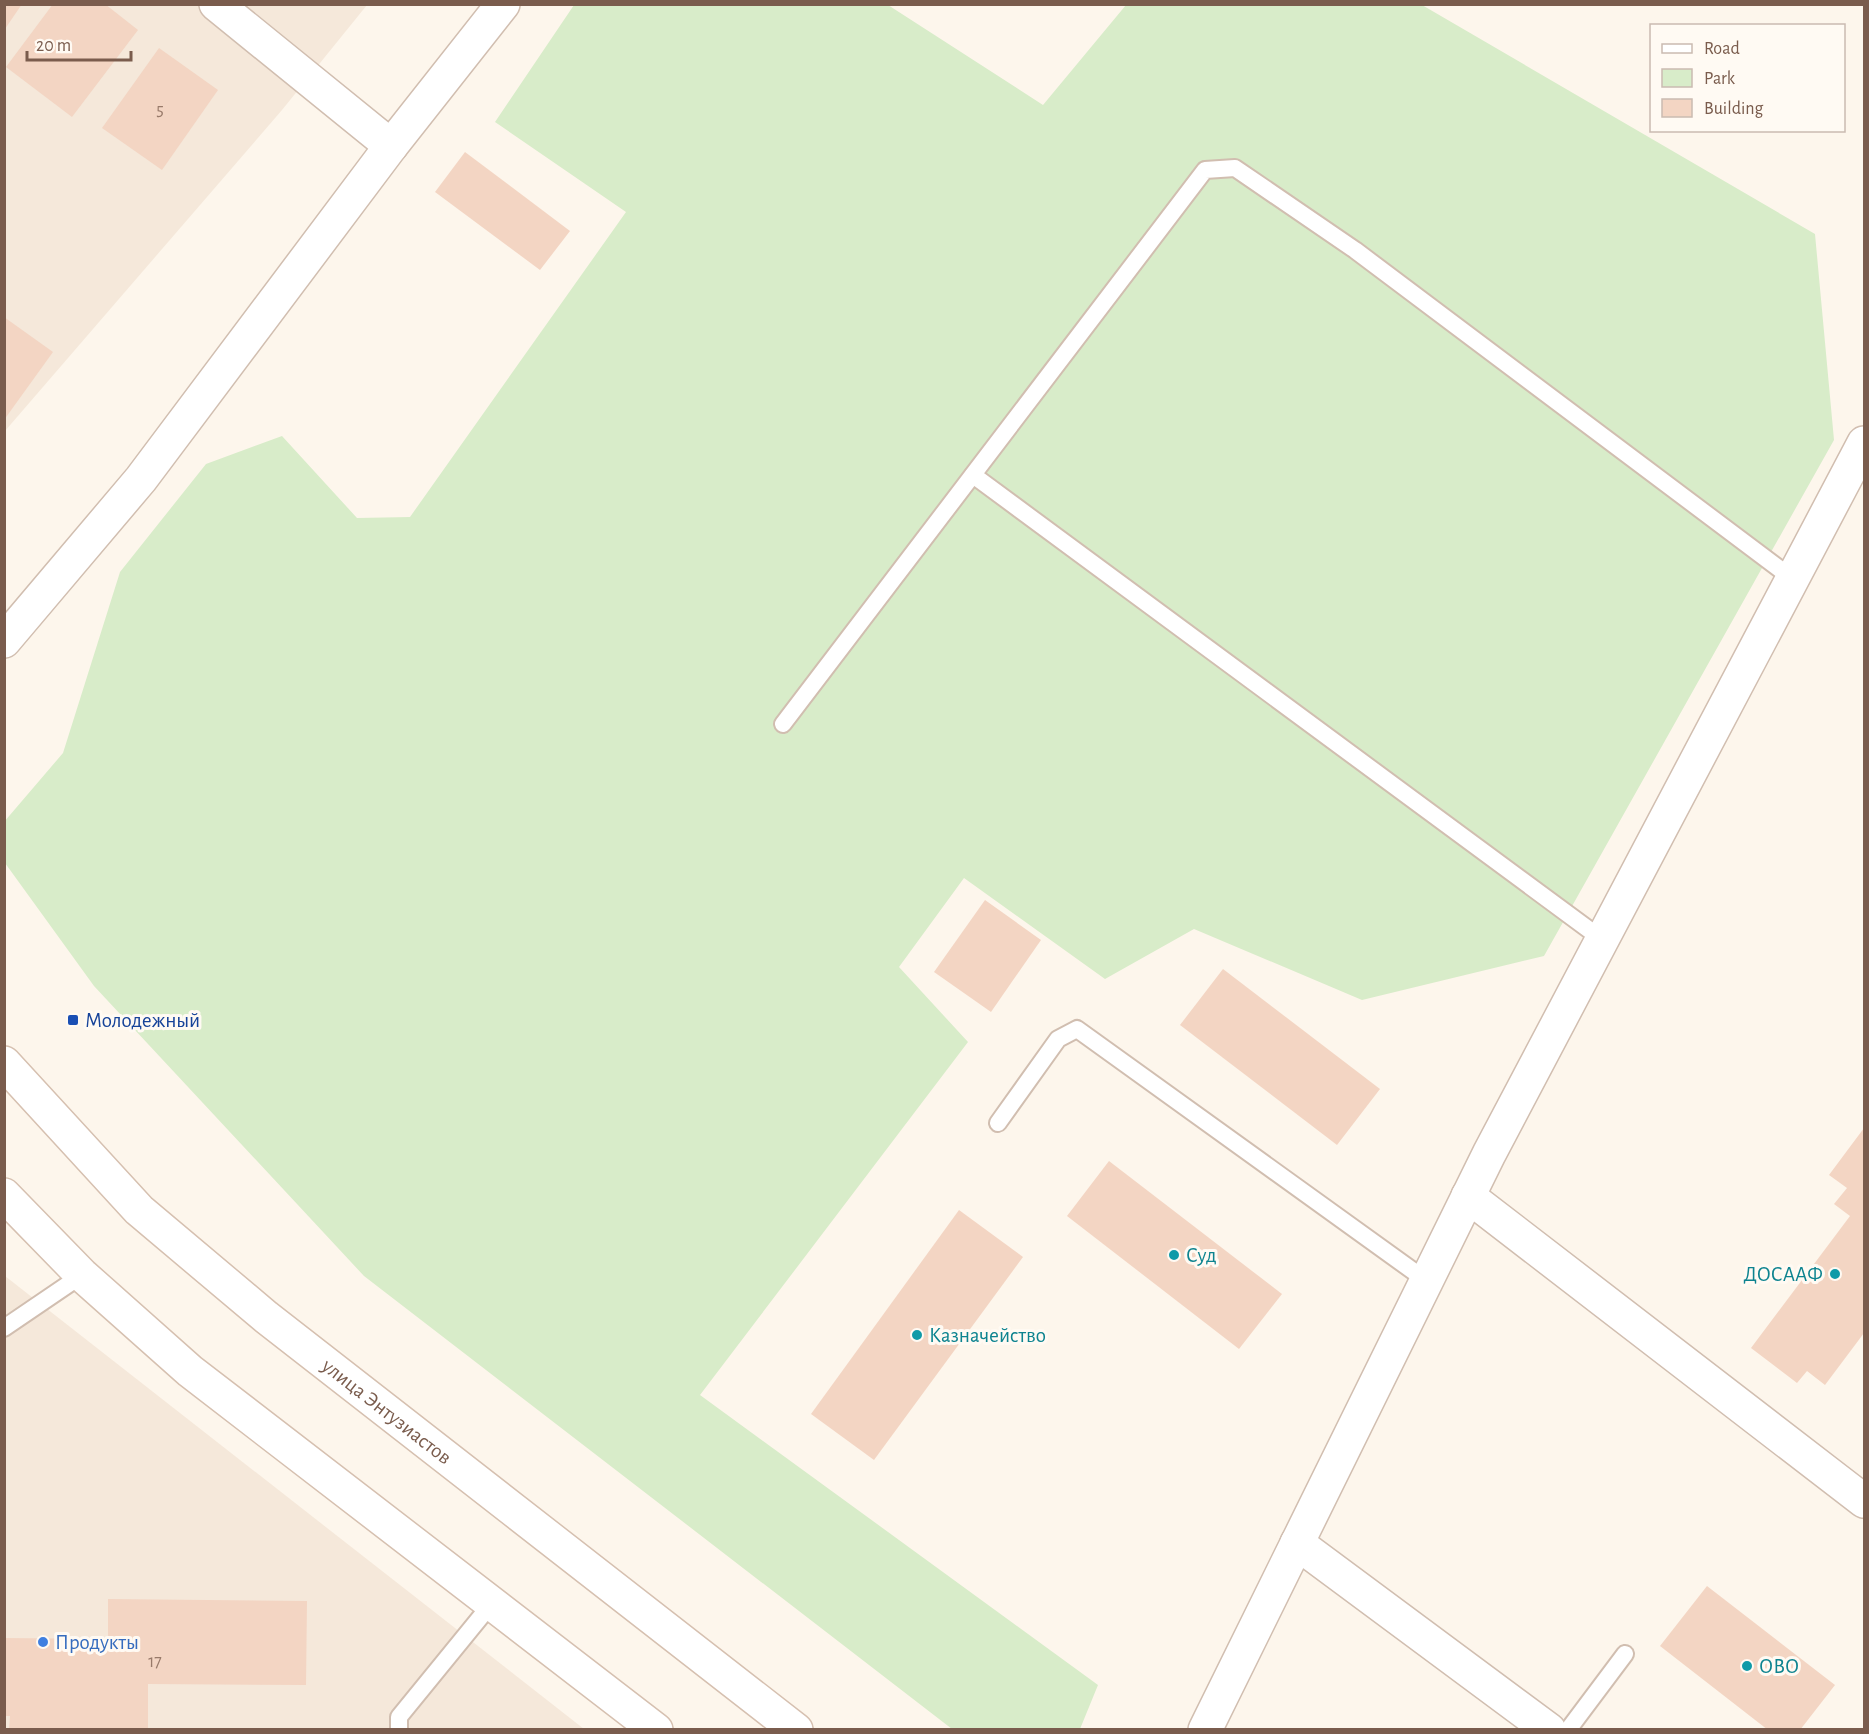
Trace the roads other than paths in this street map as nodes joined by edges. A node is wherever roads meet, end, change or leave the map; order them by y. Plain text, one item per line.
1 (503, 4) edge
2 (217, 5) edge
3 (391, 146) junction
4 (1861, 458) edge
5 (973, 475) junction
6 (1793, 579) junction
7 (4, 641) edge
8 (783, 724) dead end
9 (1603, 940) junction
10 (4, 1063) edge
11 (998, 1123) dead end
12 (4, 1195) edge
13 (1468, 1196) junction
14 (82, 1275) junction
15 (1427, 1281) junction
16 (4, 1328) edge
17 (1864, 1501) edge
18 (1297, 1543) junction
19 (492, 1603) junction
20 (1625, 1654) dead end
21 (399, 1730) edge
22 (656, 1730) edge
23 (796, 1730) edge
24 (1205, 1730) edge
25 (1549, 1730) edge
26 (1568, 1730) edge

1 - 3 street
2 - 3 street
3 - 7 street
4 - 6 street
5 - 6 lane
5 - 8 lane
5 - 9 lane
6 - 9 street
9 - 13 street
10 - 23 street, улица Энтузиастов
11 - 15 lane
12 - 14 street
13 - 15 street
13 - 17 street
14 - 16 lane
14 - 19 street
15 - 18 street
18 - 24 street
18 - 25 street
19 - 21 lane
19 - 22 street
20 - 26 lane

